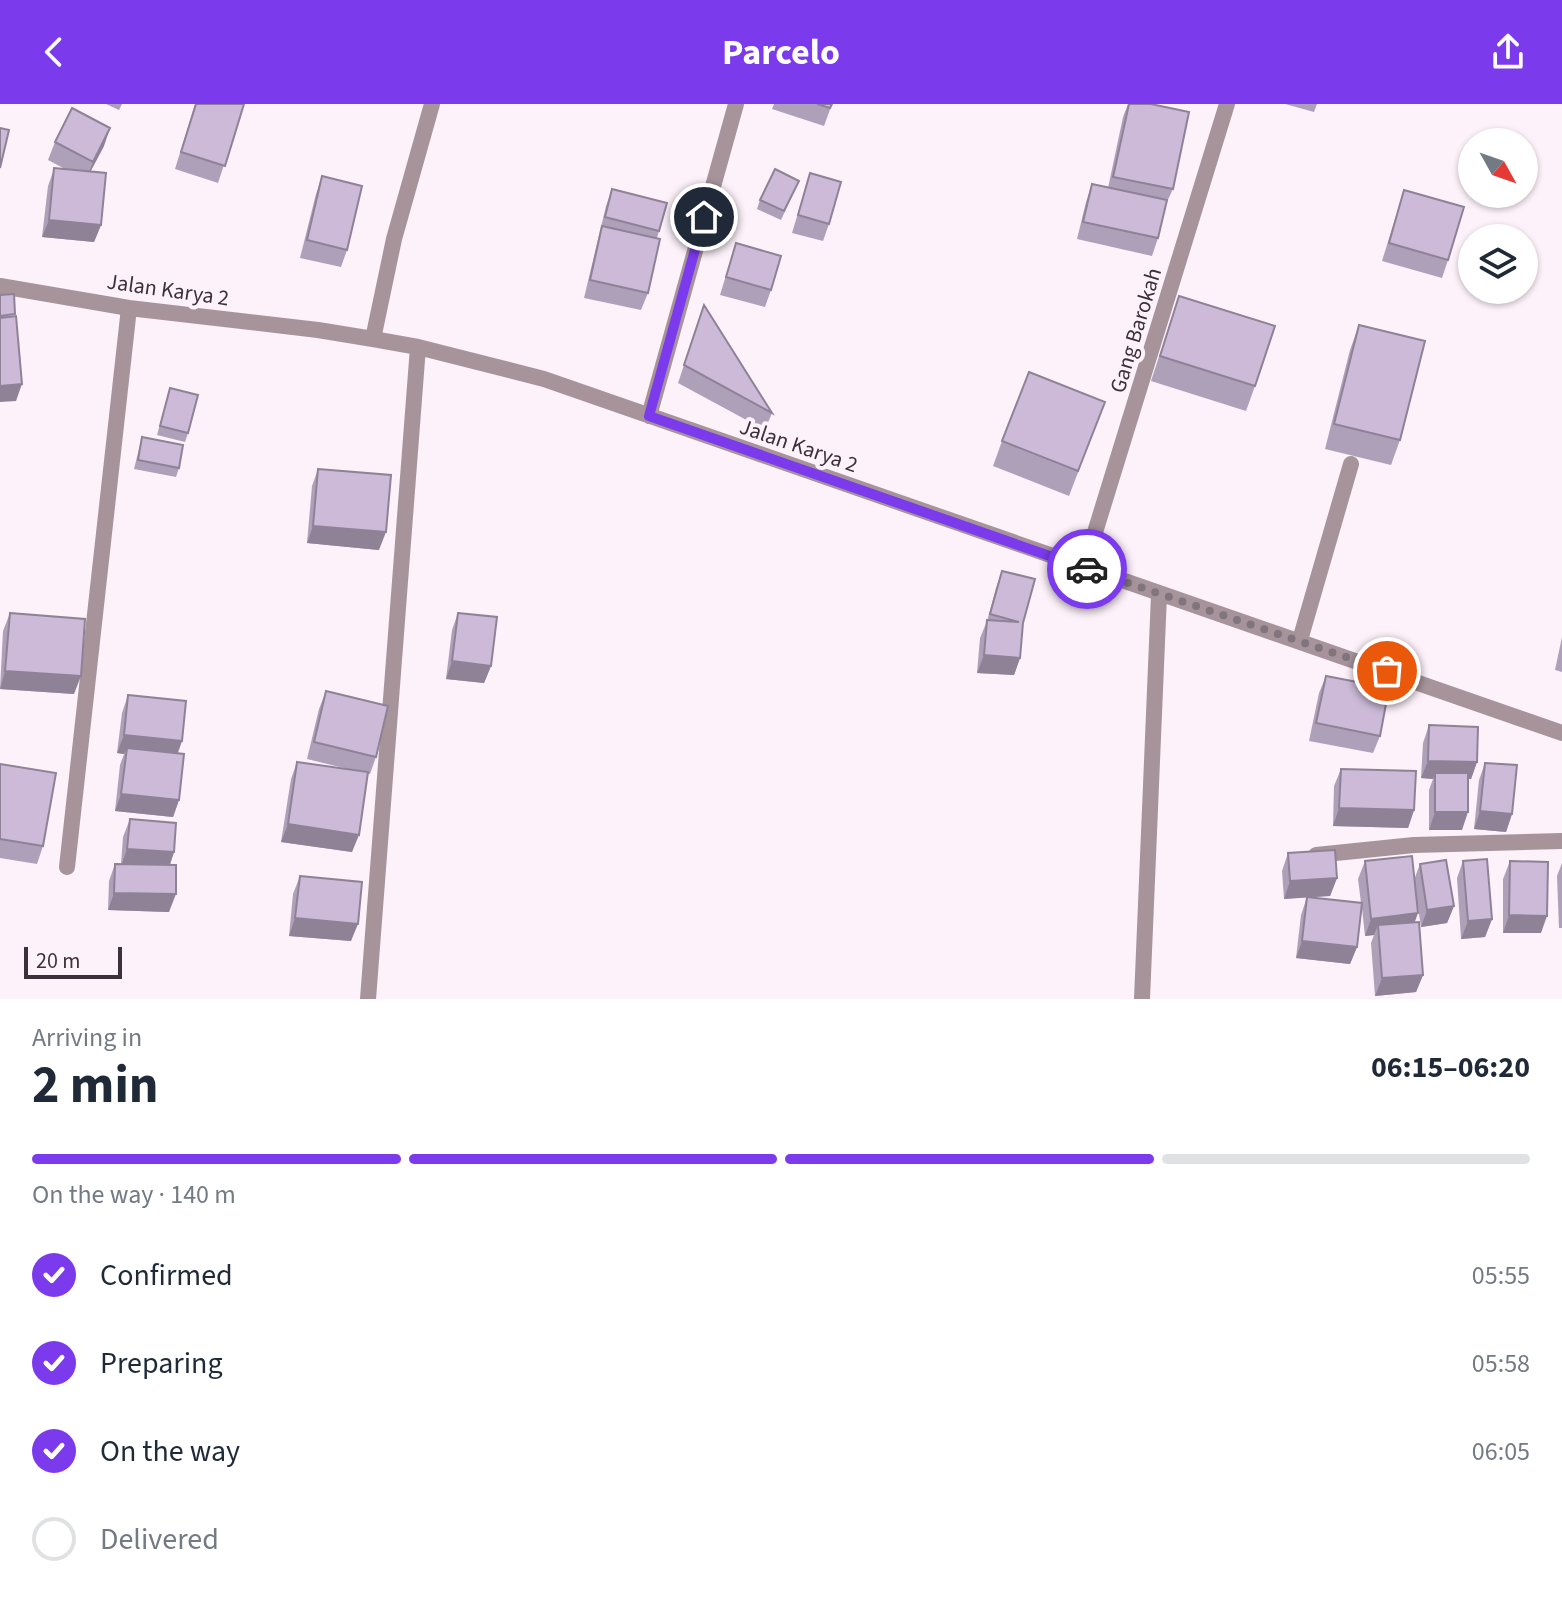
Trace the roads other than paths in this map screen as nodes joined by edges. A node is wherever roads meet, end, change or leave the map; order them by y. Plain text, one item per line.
1 (432, 104) edge
2 (736, 104) edge
3 (1227, 104) edge
4 (0, 286) edge
5 (129, 308) junction
6 (373, 339) junction
7 (418, 347) junction
8 (649, 416) junction
9 (1351, 464) dead end
10 (1084, 568) junction
11 (1159, 595) junction
12 (1300, 640) junction
13 (1562, 733) edge
14 (1562, 841) edge
15 (1306, 856) edge
16 (67, 867) dead end
17 (368, 999) edge
18 (1142, 999) edge

1 - 6 street
2 - 8 street
3 - 10 street, Gang Barokah
4 - 5 street, Jalan Karya 2
5 - 6 street, Jalan Karya 2
5 - 16 street
6 - 7 street, Jalan Karya 2
7 - 8 street, Jalan Karya 2
7 - 17 street
8 - 10 street, Jalan Karya 2
9 - 12 street
10 - 11 street, Jalan Karya 2
11 - 12 street, Jalan Karya 2
11 - 18 street
12 - 13 street, Jalan Karya 2
14 - 15 street

